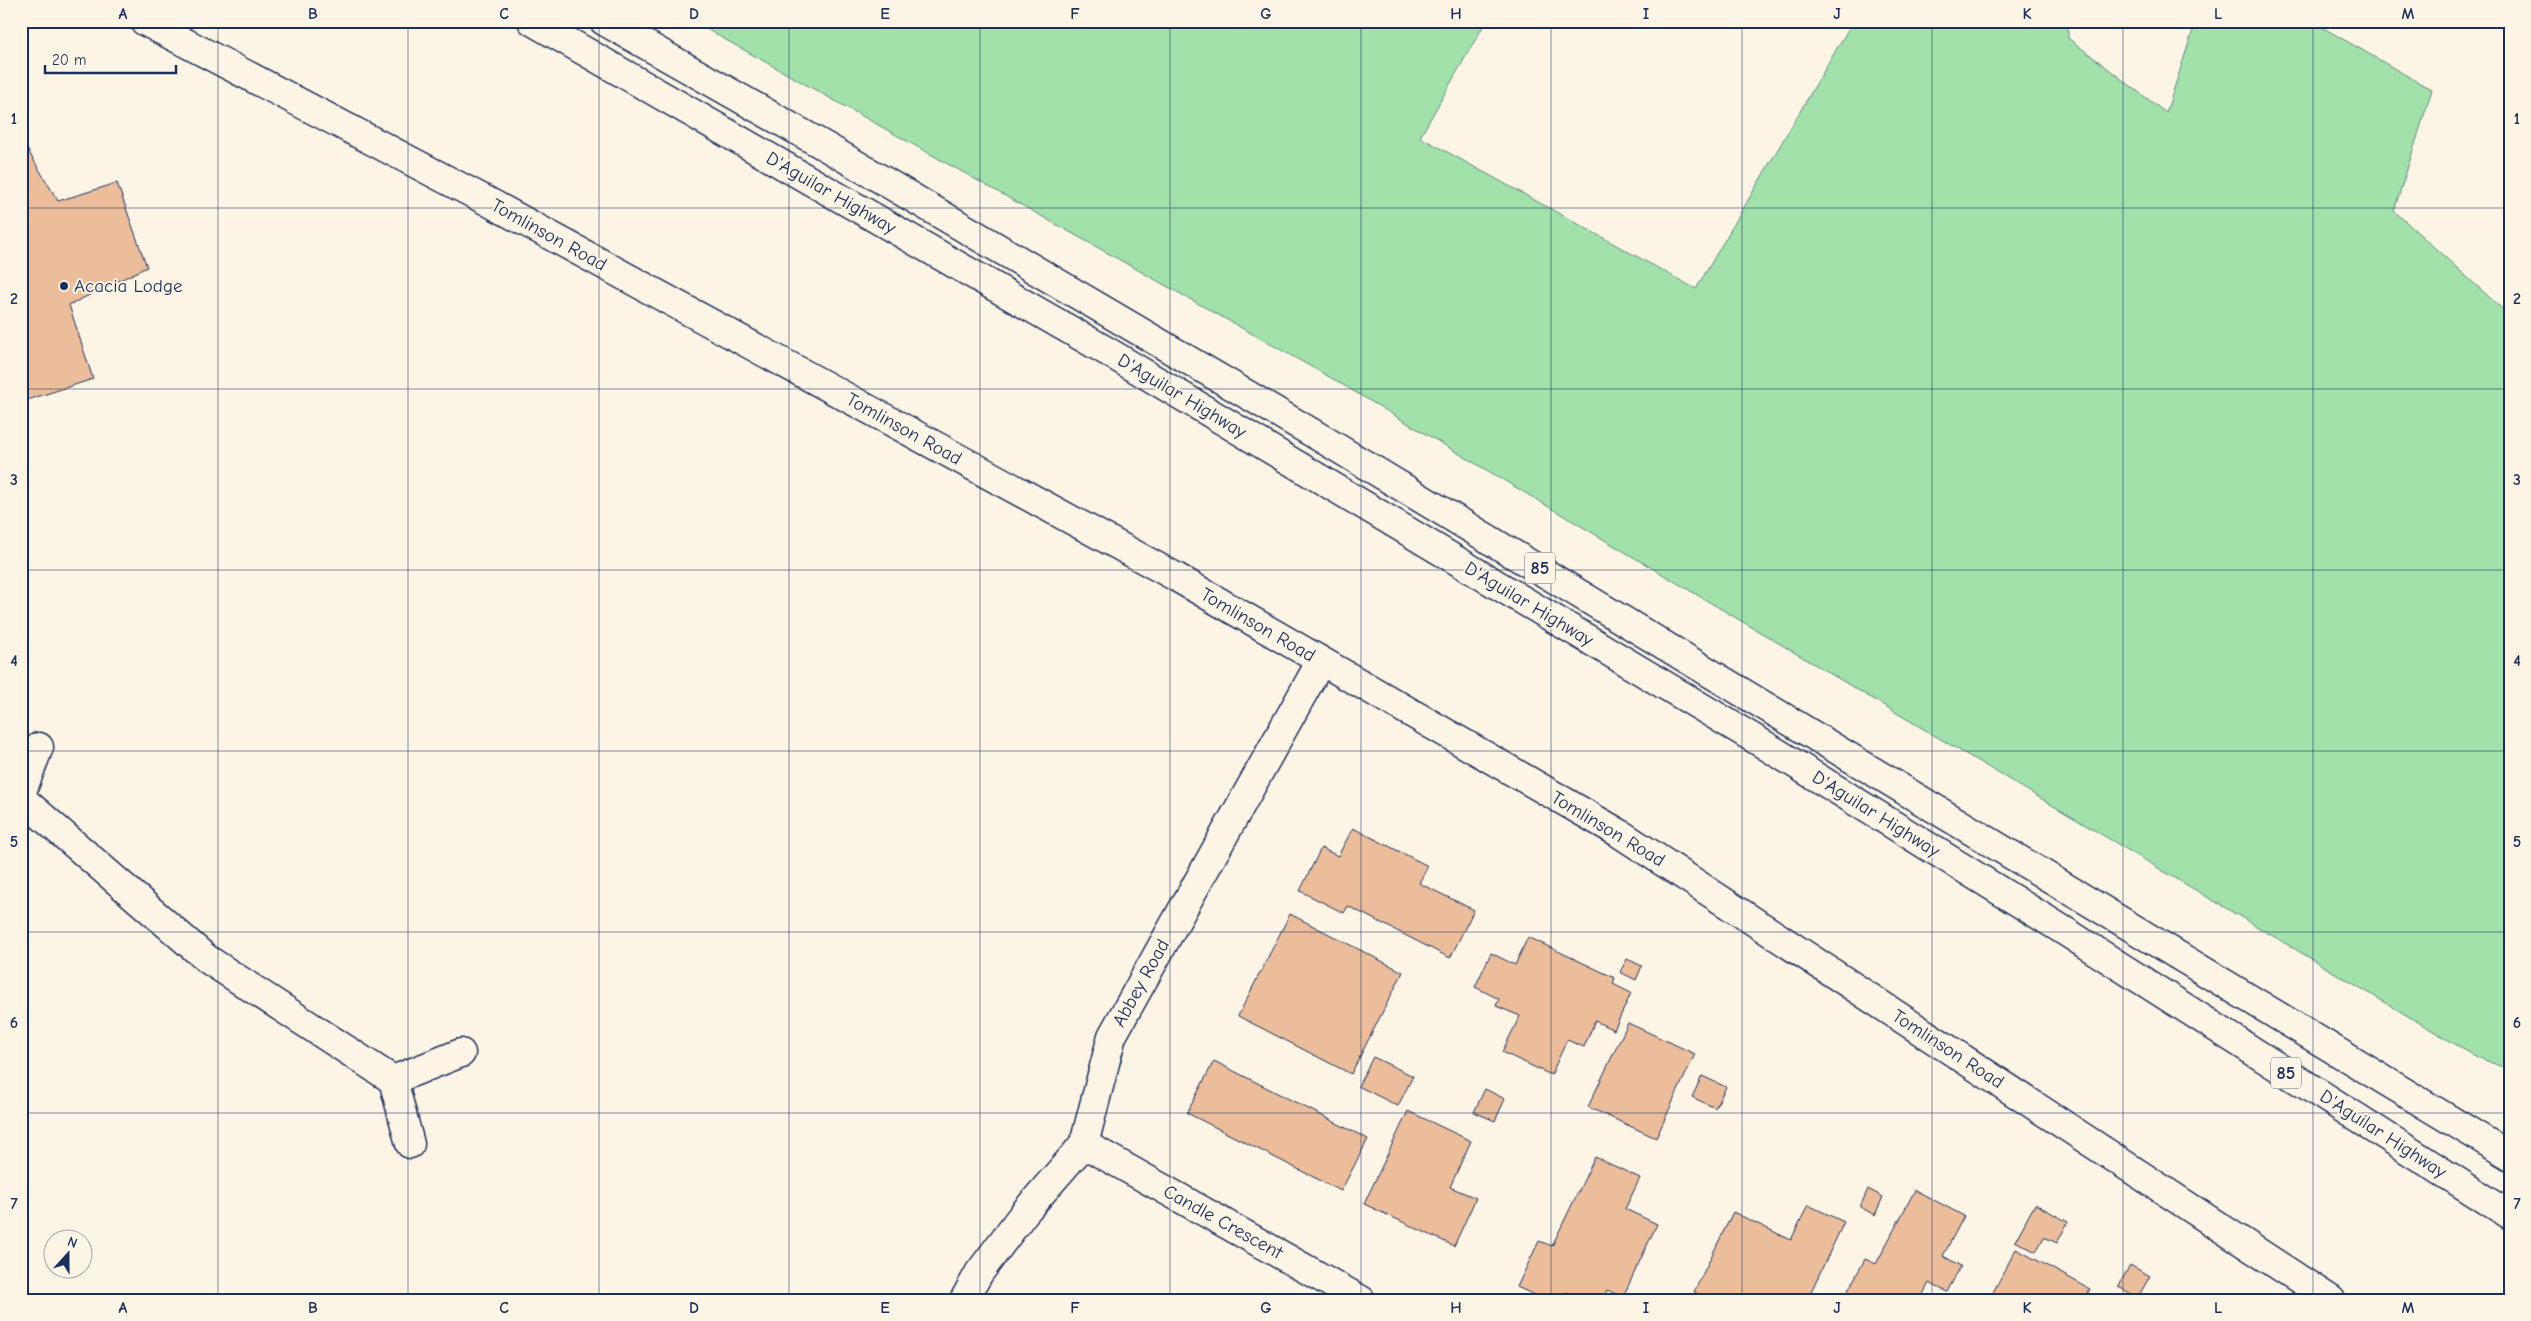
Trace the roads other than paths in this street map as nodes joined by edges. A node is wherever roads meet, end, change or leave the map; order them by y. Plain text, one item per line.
1 (144, 21) edge
2 (532, 21) edge
3 (604, 21) edge
4 (1321, 661) junction
5 (39, 747) dead end
6 (21, 794) edge
7 (21, 798) edge
8 (461, 1054) dead end
9 (393, 1080) junction
10 (2468, 1129) junction
11 (2510, 1133) edge
12 (410, 1144) dead end
13 (1084, 1144) junction
14 (2510, 1156) edge
15 (2510, 1215) edge
16 (964, 1300) edge
17 (1361, 1300) edge
18 (2331, 1300) edge

1 - 4 main road, Tomlinson Road
2 - 15 main road, D'Aguilar Highway / 85
3 - 10 main road, D'Aguilar Highway / 85
4 - 13 main road, Abbey Road
4 - 18 main road, Tomlinson Road
5 - 6 main road
7 - 9 main road
8 - 9 main road
9 - 12 main road
10 - 11 main road
10 - 14 main road, D'Aguilar Highway / 85
13 - 16 main road, Abbey Road
13 - 17 main road, Candle Crescent

